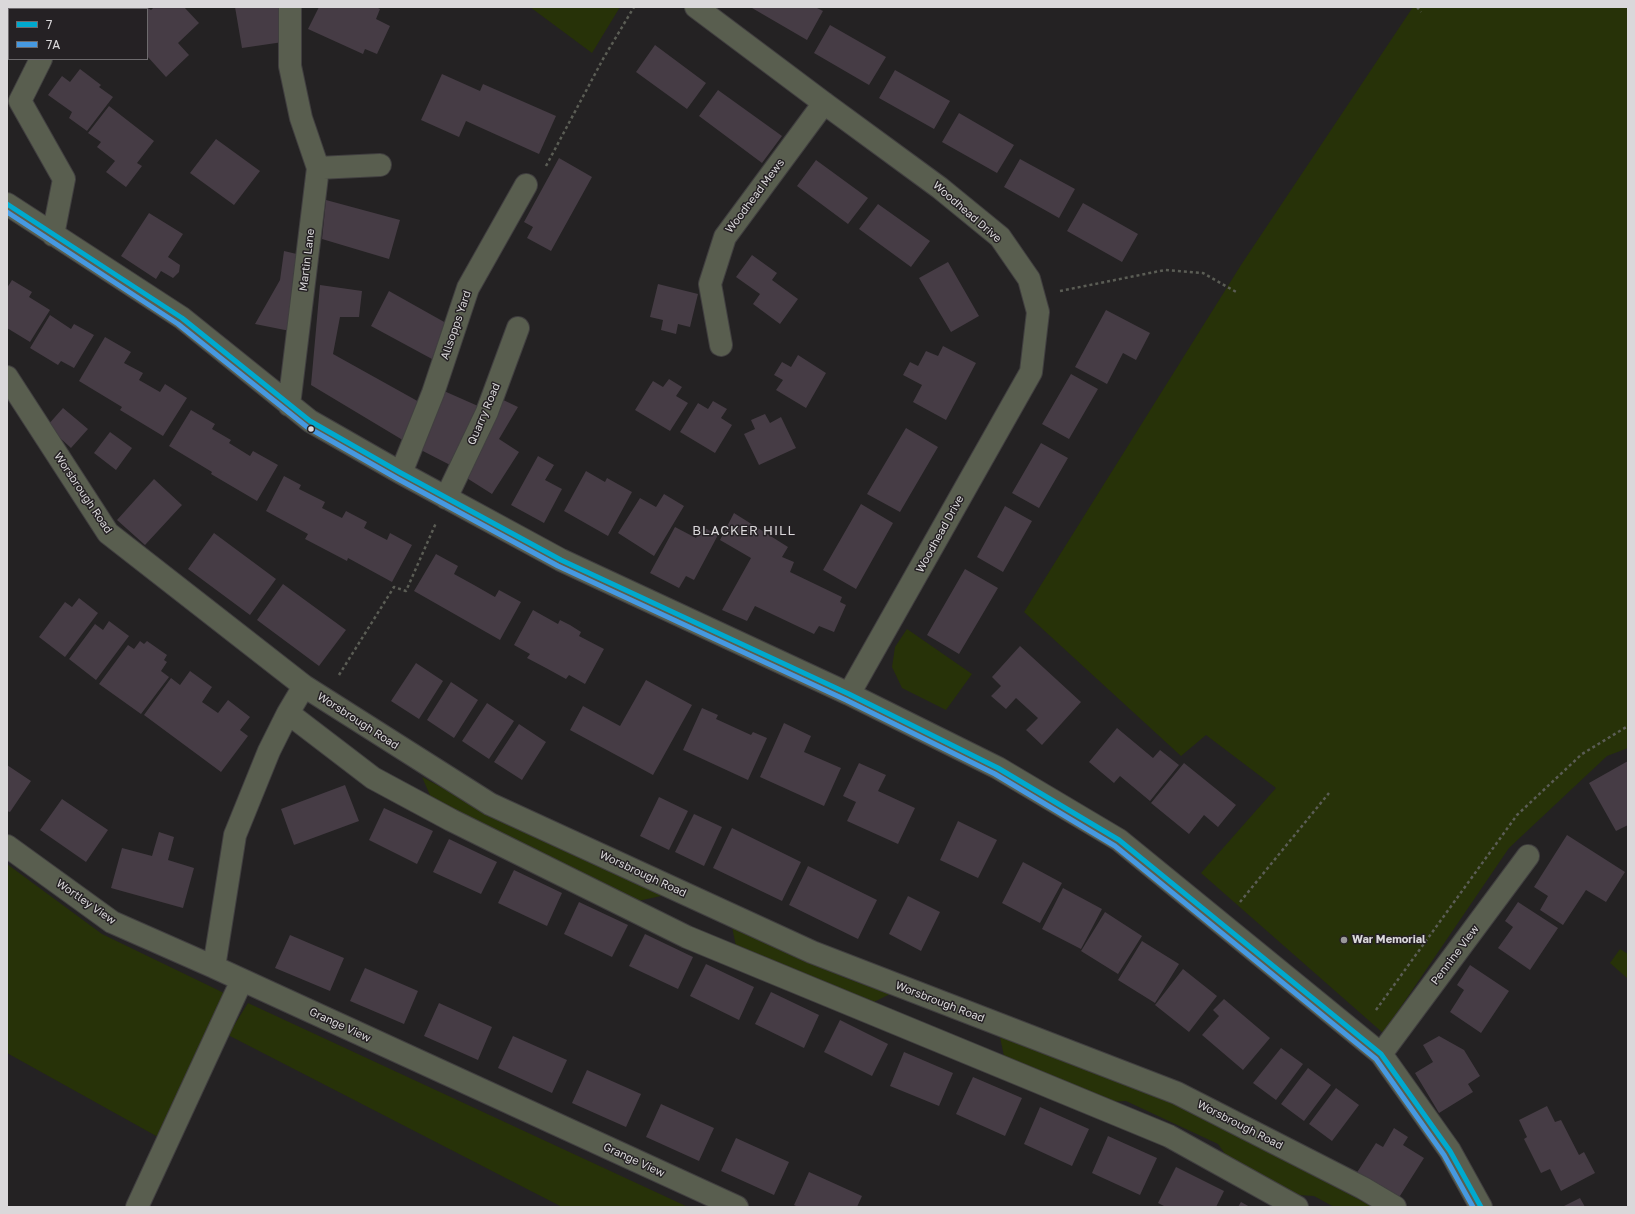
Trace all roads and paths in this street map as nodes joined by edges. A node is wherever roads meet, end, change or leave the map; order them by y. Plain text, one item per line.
1 (290, 7) edge
2 (634, 7) edge
3 (696, 7) edge
4 (1417, 7) edge
5 (1422, 12) dead end
6 (40, 60) edge
7 (824, 103) junction
8 (569, 125) dead end
9 (380, 165) dead end
10 (318, 168) junction
11 (526, 185) dead end
12 (7, 204) edge
13 (53, 235) junction
14 (1238, 293) dead end
15 (1034, 296) junction
16 (518, 328) dead end
17 (721, 345) dead end
18 (7, 376) edge
19 (289, 405) junction
20 (401, 473) junction
21 (446, 498) junction
22 (304, 686) junction
23 (849, 694) junction
24 (324, 700) junction
25 (288, 713) junction
26 (1329, 793) dead end
27 (7, 846) edge
28 (1528, 856) dead end
29 (1220, 922) junction
30 (214, 967) junction
31 (242, 980) junction
32 (1381, 1054) junction
33 (137, 1207) edge
34 (737, 1207) edge
35 (1297, 1207) edge
36 (1394, 1207) edge
37 (1481, 1207) edge

1 - 10 street, Martin Lane
2 - 8 path
3 - 7 street, Woodhead Drive
4 - 5 path
6 - 13 street
7 - 15 street, Woodhead Drive
7 - 17 street, Woodhead Mews
9 - 10 street
10 - 19 street, Martin Lane
11 - 20 street, Allsopps Yard
12 - 13 street
13 - 19 street
14 - 15 path
15 - 23 street, Woodhead Drive
16 - 21 street, Quarry Road
18 - 22 street, Worsbrough Road
19 - 20 street
20 - 21 street
21 - 23 street
21 - 24 path
22 - 24 street, Worsbrough Road
22 - 25 street
23 - 29 street
24 - 36 street, Worsbrough Road
25 - 30 street
25 - 35 street
26 - 29 path
27 - 30 street, Wortley View
28 - 32 street, Pennine View
29 - 32 street
30 - 31 street, Grange View
31 - 33 street
31 - 34 street, Grange View
32 - 37 street

